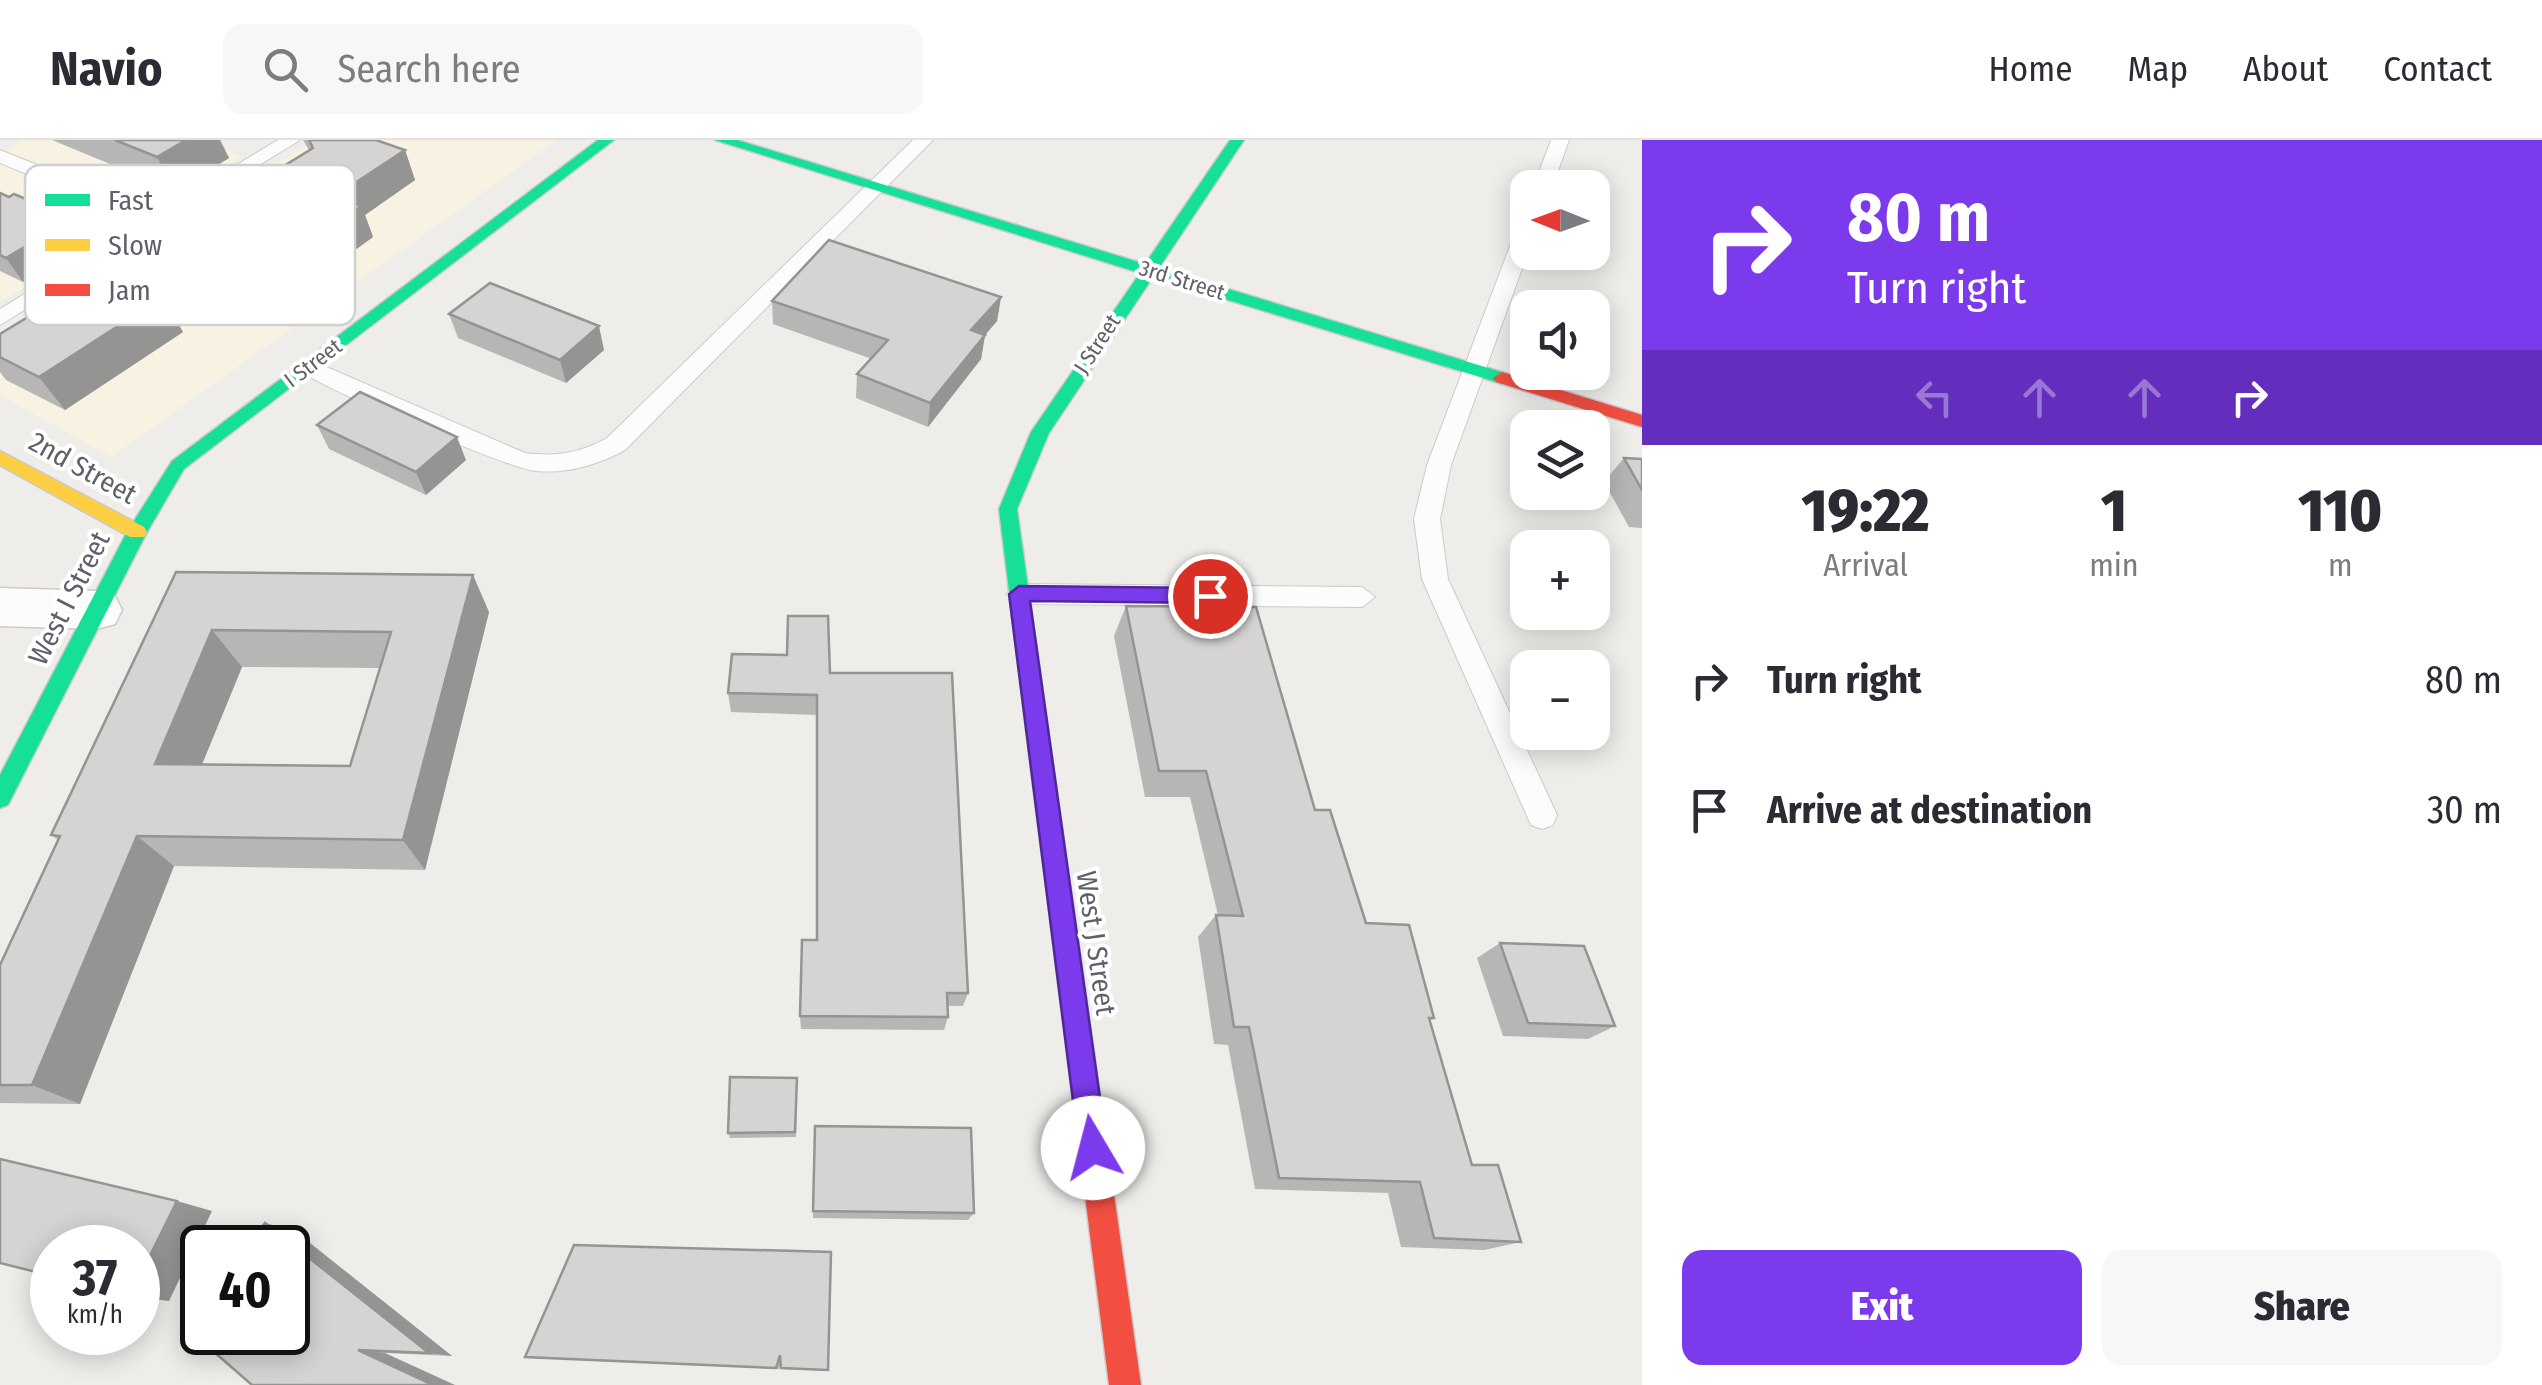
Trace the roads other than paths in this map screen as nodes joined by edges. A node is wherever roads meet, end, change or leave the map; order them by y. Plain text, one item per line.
1 (291, 140) edge
2 (606, 140) edge
3 (722, 140) edge
4 (924, 140) edge
5 (1237, 140) edge
6 (1560, 140) edge
7 (0, 156) edge
8 (250, 165) edge
9 (25, 166) edge
10 (1549, 170) edge
11 (876, 186) junction
12 (1146, 269) junction
13 (1511, 270) edge
14 (25, 303) edge
15 (0, 318) edge
16 (308, 367) junction
17 (1473, 369) junction
18 (1642, 420) edge
19 (0, 457) edge
20 (1008, 509) joint
21 (136, 532) junction
22 (1019, 594) junction
23 (1362, 597) dead end
24 (0, 607) edge
25 (97, 610) junction
26 (0, 798) edge
27 (1542, 815) dead end
28 (1125, 1385) edge

1 - 8 lane
2 - 16 street, I Street
3 - 11 street, 3rd Street
4 - 11 lane
5 - 12 street, J Street
6 - 10 lane
7 - 9 lane
11 - 12 street, 3rd Street
11 - 16 lane
12 - 17 street, 3rd Street
12 - 20 street, J Street
13 - 17 lane
14 - 15 lane
16 - 21 street, I Street
17 - 18 street, 3rd Street
17 - 27 lane
19 - 21 street, 2nd Street
20 - 22 street, West J Street
21 - 25 street, West I Street
22 - 23 lane
22 - 28 street, West J Street
24 - 25 street
25 - 26 street, West I Street

